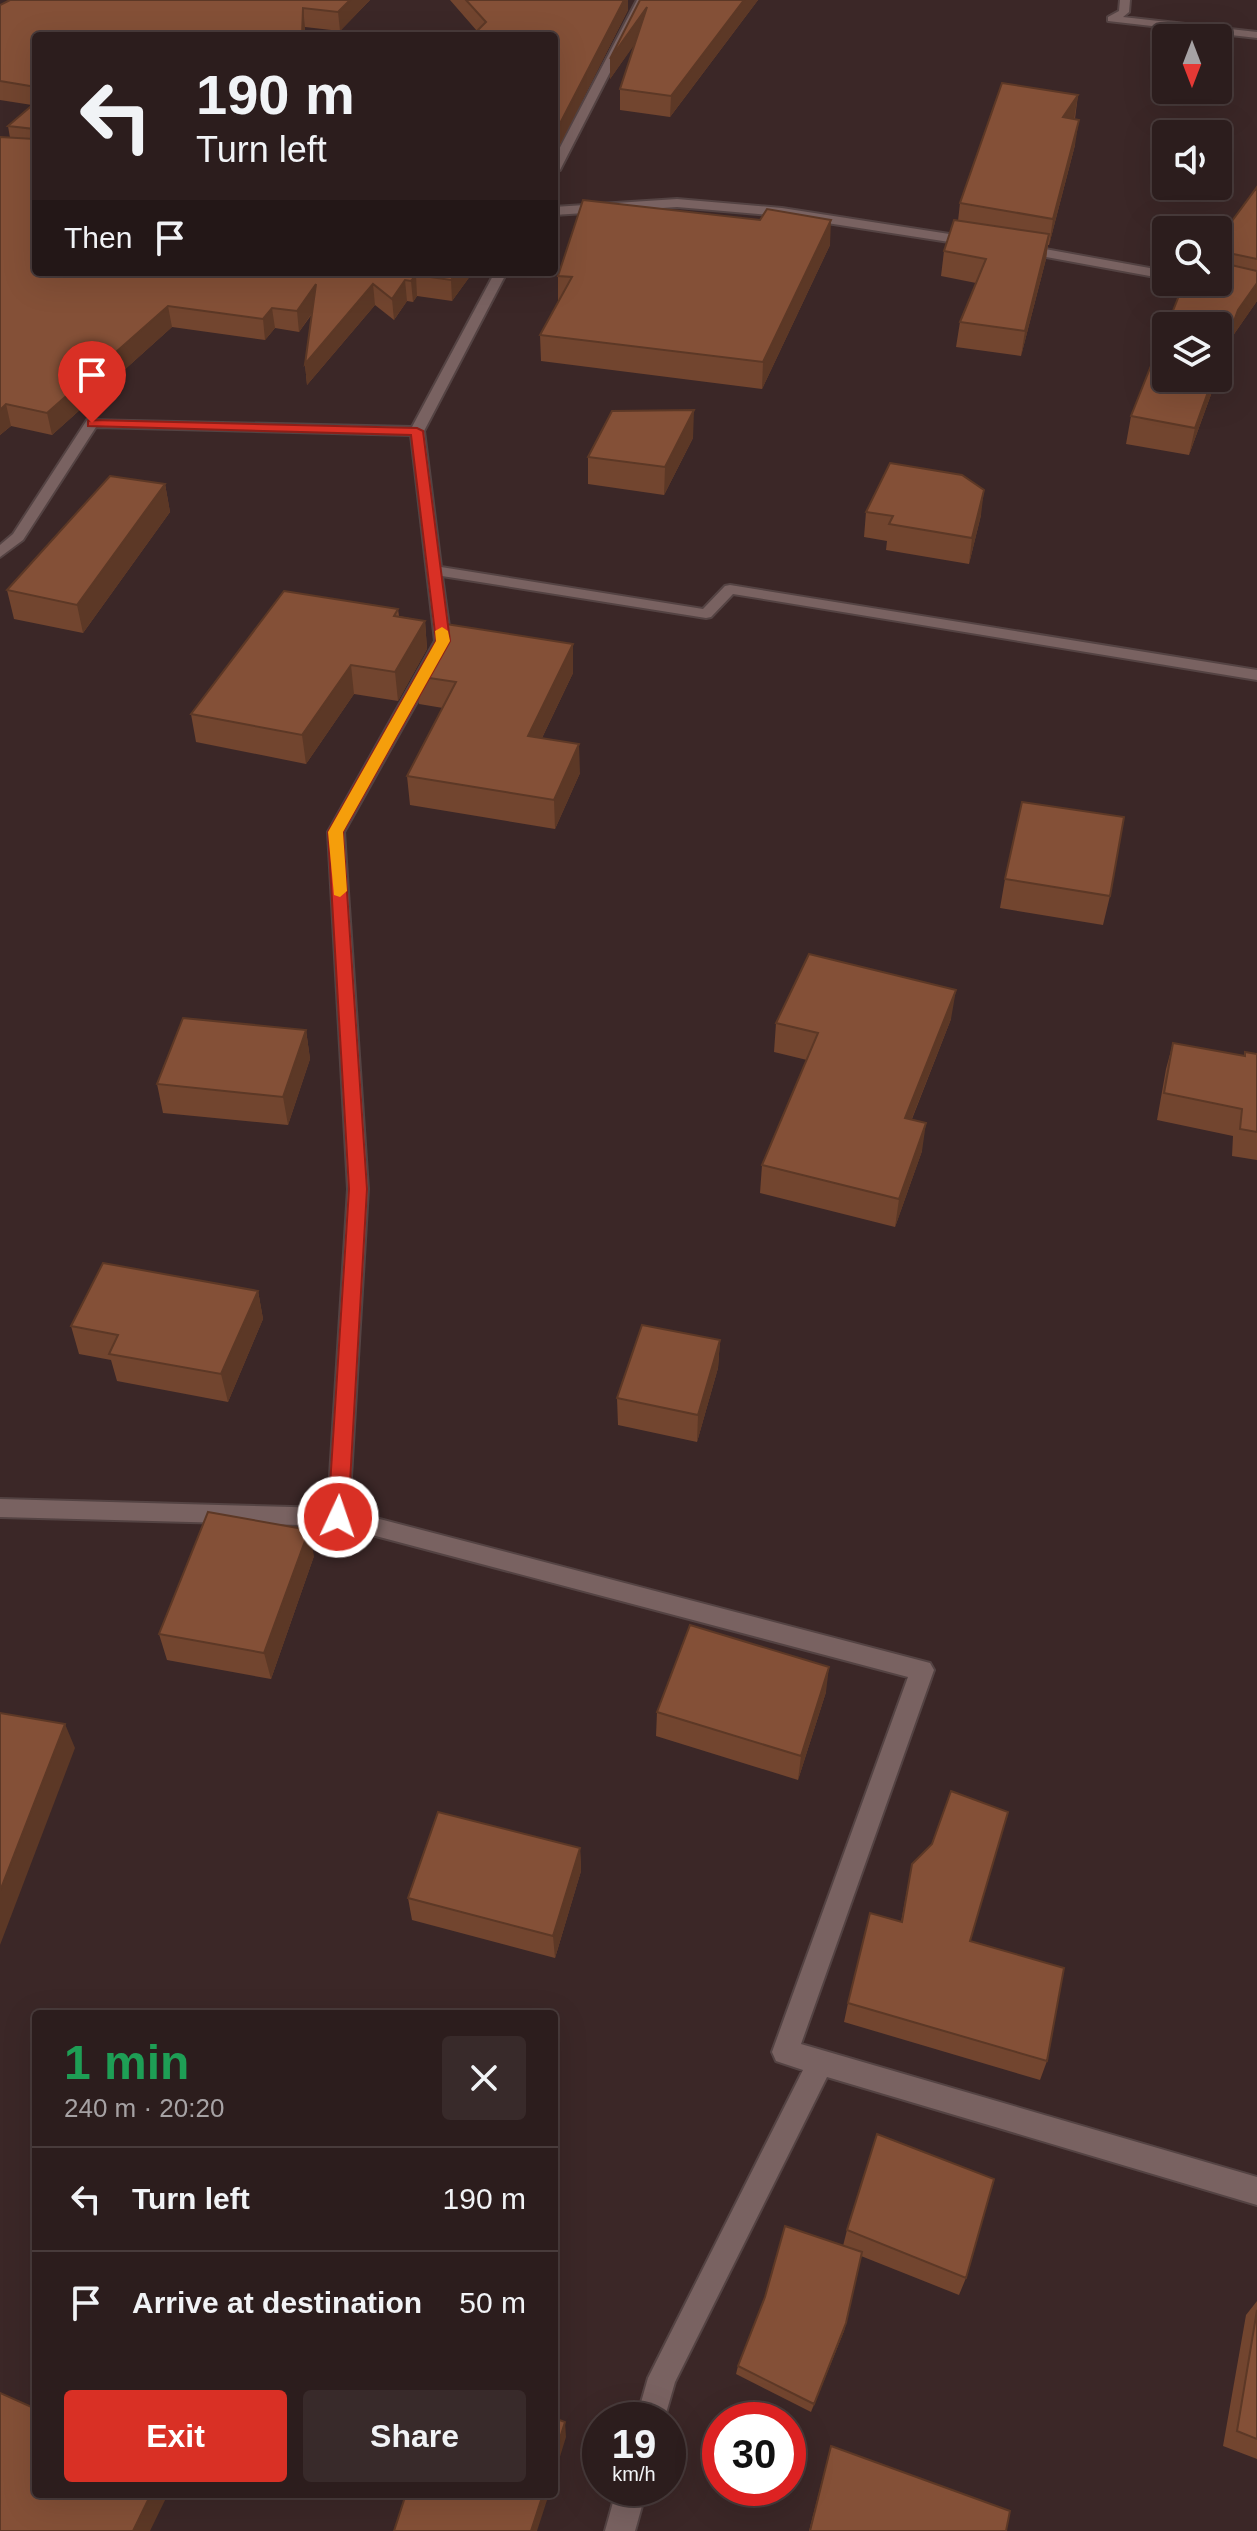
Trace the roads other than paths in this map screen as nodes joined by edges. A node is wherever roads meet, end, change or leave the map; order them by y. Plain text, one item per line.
1 (642, 0) edge
2 (1125, 0) edge
3 (1257, 35) edge
4 (558, 162) edge
5 (558, 211) edge
6 (985, 244) edge
7 (1016, 248) edge
8 (1152, 272) edge
9 (499, 276) edge
10 (417, 431) junction
11 (0, 553) edge
12 (435, 570) junction
13 (1257, 675) edge
14 (0, 1508) edge
15 (338, 1517) junction
16 (821, 2062) junction
17 (1257, 2191) edge
18 (655, 2402) edge
19 (627, 2506) edge
20 (620, 2531) edge

1 - 4 street
2 - 3 street
5 - 6 street
7 - 8 street
9 - 10 street
10 - 11 street
10 - 12 street
12 - 13 street
12 - 15 street
14 - 15 street
15 - 16 street
16 - 17 street
16 - 18 street
19 - 20 street

